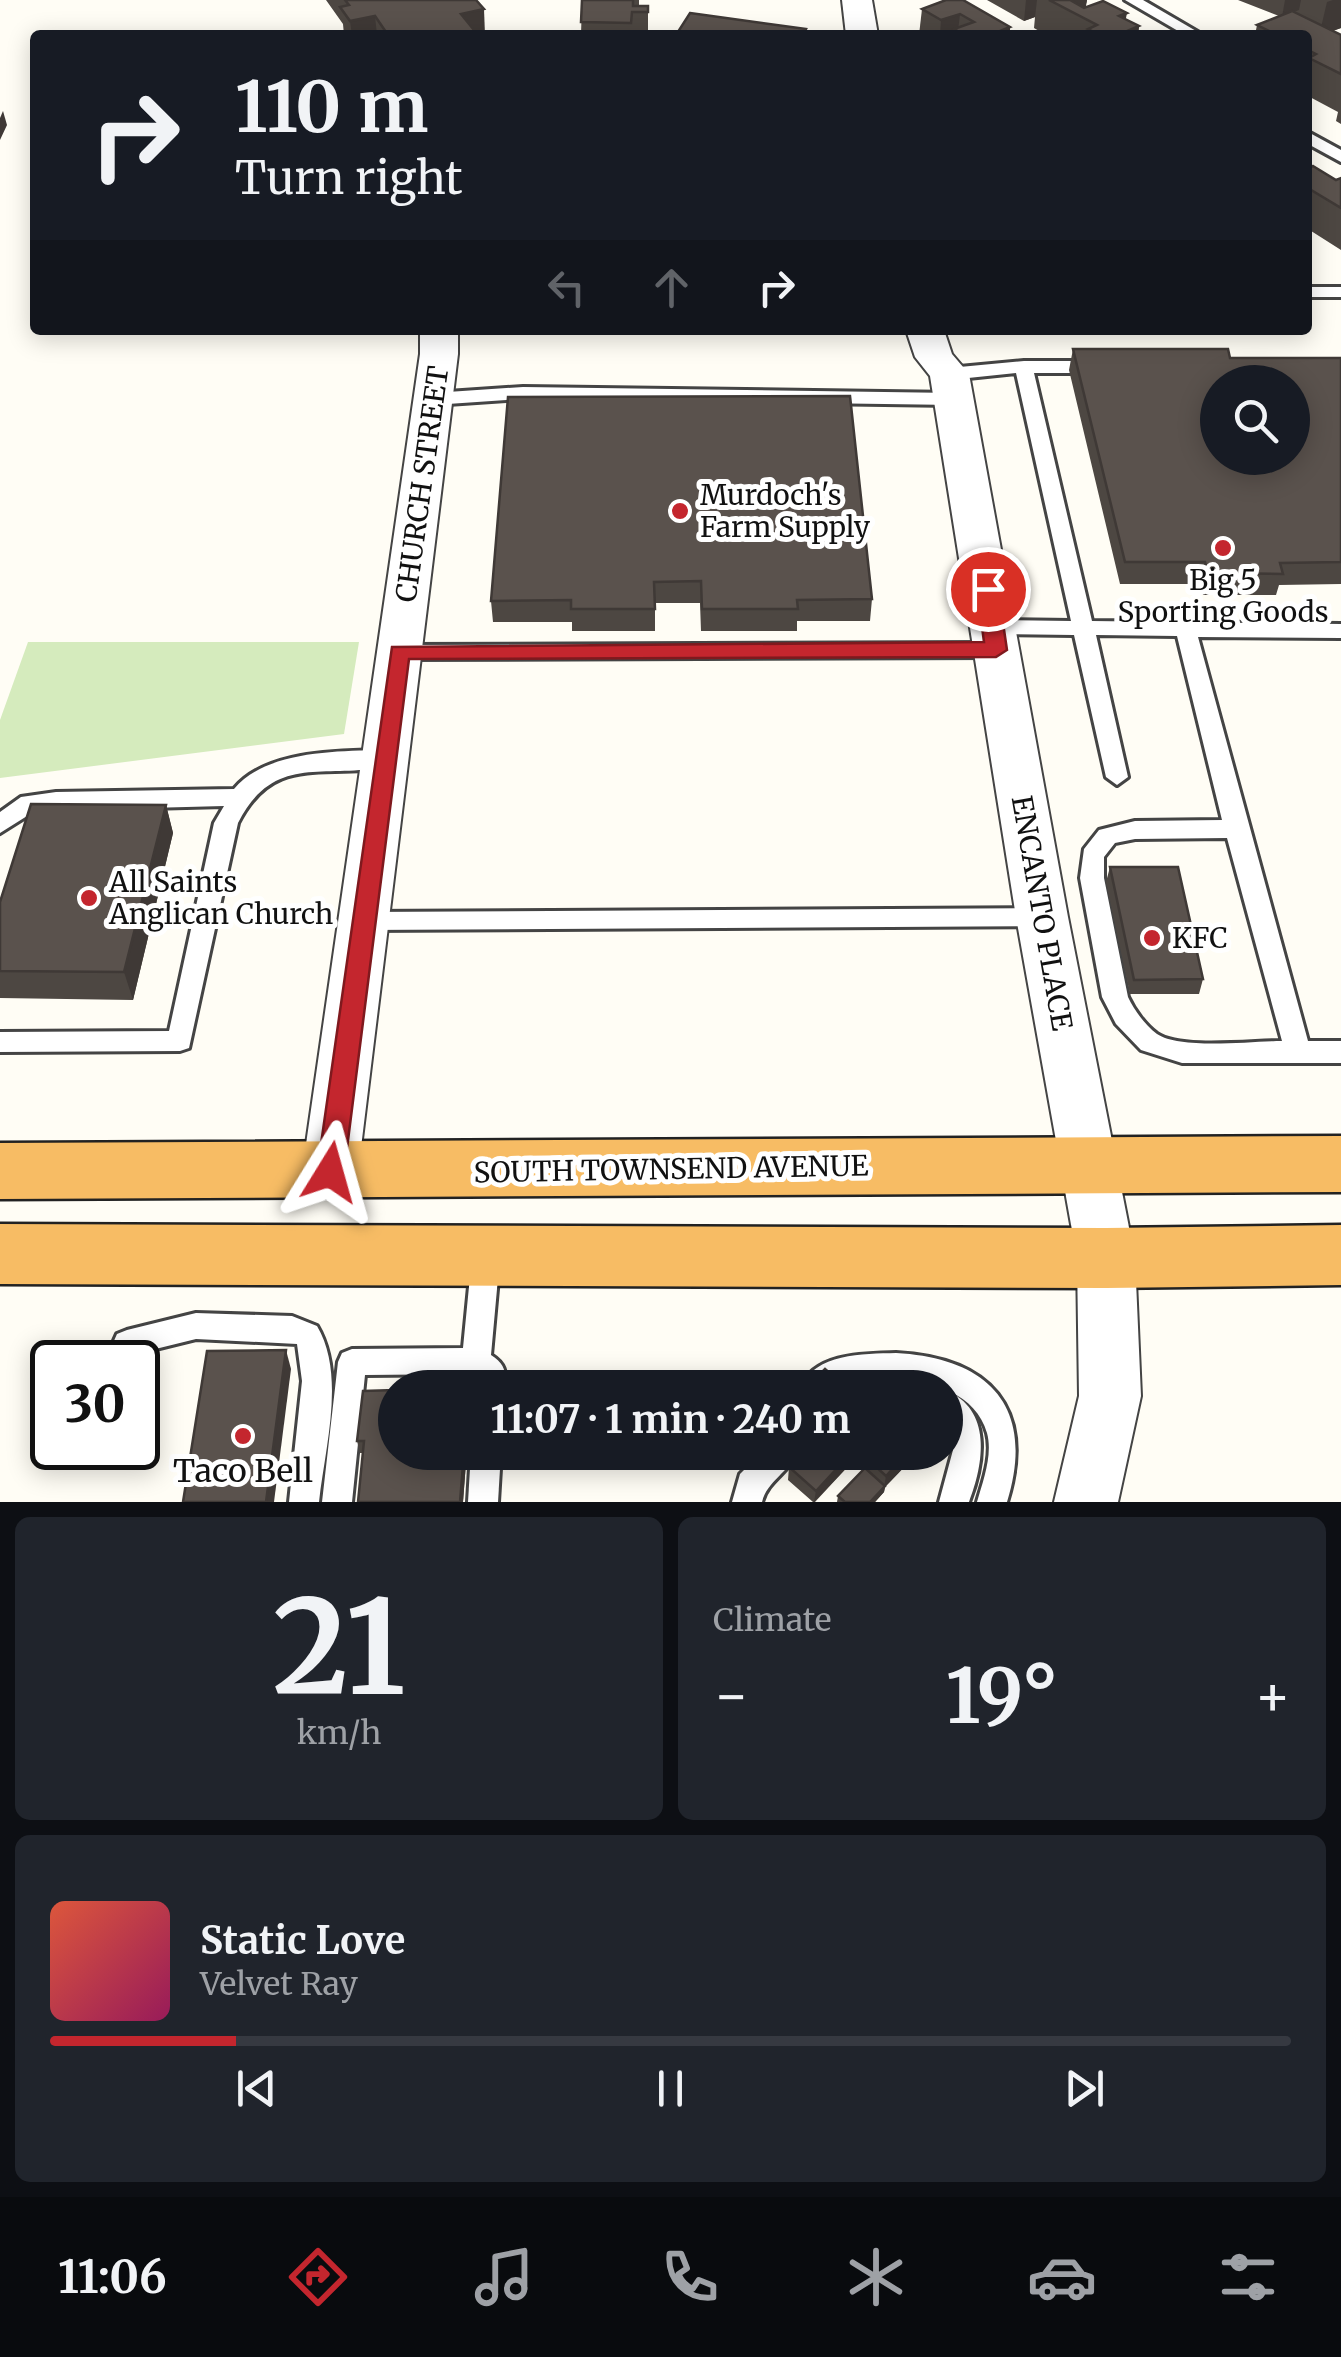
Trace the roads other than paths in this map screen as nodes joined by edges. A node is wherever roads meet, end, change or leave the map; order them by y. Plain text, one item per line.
1 (857, 0) edge
2 (1132, 0) edge
3 (861, 30) edge
4 (1187, 30) edge
5 (1312, 139) edge
6 (1341, 157) edge
7 (1312, 292) edge
8 (1341, 292) edge
9 (439, 335) edge
10 (927, 335) edge
11 (1024, 367) junction
12 (1123, 367) edge
13 (952, 387) junction
14 (433, 399) junction
15 (1085, 630) junction
16 (1186, 630) junction
17 (1341, 631) edge
18 (995, 638) junction
19 (400, 652) junction
20 (386, 758) junction
21 (1118, 776) dead end
22 (240, 797) junction
23 (0, 824) edge
24 (1236, 828) junction
25 (1042, 917) junction
26 (364, 921) junction
27 (0, 1042) edge
28 (1298, 1052) junction
29 (1341, 1052) edge
30 (1341, 1164) edge
31 (1089, 1166) junction
32 (0, 1171) edge
33 (330, 1172) junction
34 (0, 1254) edge
35 (1341, 1255) edge
36 (486, 1256) junction
37 (1106, 1258) junction
38 (142, 1340) edge
39 (439, 1370) edge
40 (483, 1370) edge
41 (848, 1370) edge
42 (932, 1370) edge
43 (963, 1383) edge
44 (963, 1424) edge
45 (485, 1470) edge
46 (768, 1470) edge
47 (749, 1493) edge
48 (304, 1502) edge
49 (337, 1502) edge
50 (484, 1502) edge
51 (954, 1502) edge
52 (992, 1502) edge
53 (1086, 1502) edge

1 - 3 street
2 - 4 lane
5 - 6 lane
7 - 8 lane
9 - 14 street, CHURCH STREET
10 - 13 street, ENCANTO PLACE
11 - 12 lane
11 - 13 lane
11 - 15 lane
13 - 14 lane
13 - 18 street, ENCANTO PLACE
14 - 19 street, CHURCH STREET
15 - 16 lane
15 - 18 lane
15 - 21 lane
16 - 17 lane
16 - 24 lane
18 - 19 lane
18 - 25 street, ENCANTO PLACE
19 - 20 street, CHURCH STREET
20 - 22 lane
20 - 26 street, CHURCH STREET
22 - 23 lane
22 - 27 lane
24 - 28 lane
24 - 28 lane
25 - 26 lane
25 - 31 street, ENCANTO PLACE
26 - 33 street, CHURCH STREET
28 - 29 lane
30 - 31 highway, SOUTH TOWNSEND AVENUE
31 - 33 highway, SOUTH TOWNSEND AVENUE
31 - 37 street, ENCANTO PLACE
32 - 33 highway, SOUTH TOWNSEND AVENUE
34 - 36 highway
35 - 37 highway
36 - 37 highway
36 - 40 lane
37 - 53 street, ENCANTO PLACE
38 - 48 lane
39 - 49 lane
41 - 42 lane
43 - 52 lane
44 - 51 lane
45 - 50 lane
46 - 47 lane

